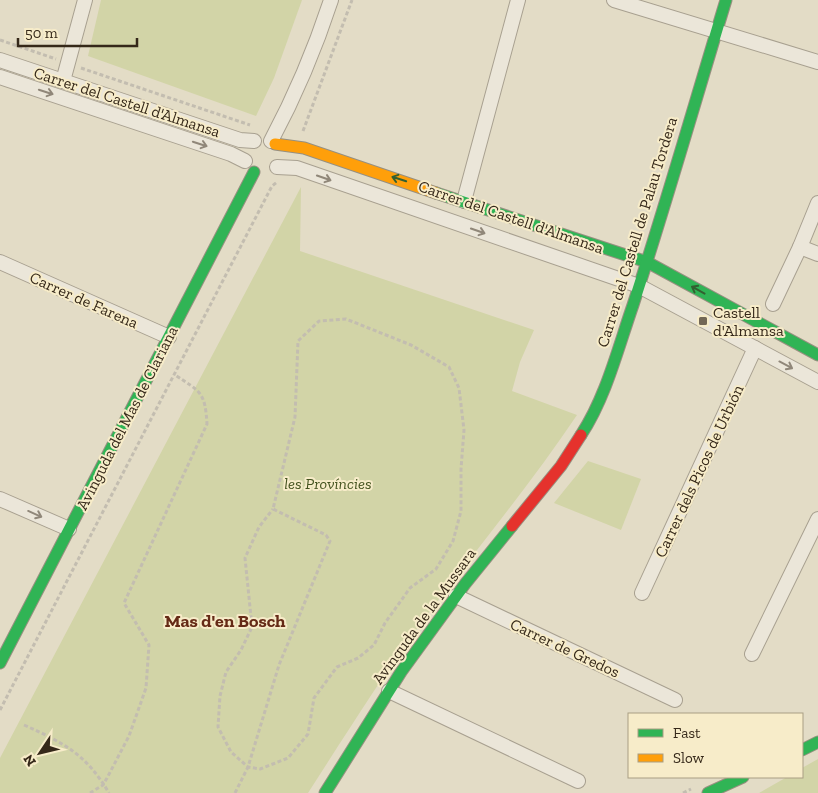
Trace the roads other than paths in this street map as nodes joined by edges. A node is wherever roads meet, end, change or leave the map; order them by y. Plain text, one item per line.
1 (85, 0) edge
2 (331, 0) edge
3 (518, 0) edge
4 (614, 0) edge
5 (726, 0) edge
6 (716, 31) junction
7 (0, 60) edge
8 (818, 62) edge
9 (0, 77) edge
10 (63, 81) junction
11 (254, 141) junction
12 (273, 142) junction
13 (249, 167) junction
14 (283, 167) junction
15 (464, 201) junction
16 (818, 203) edge
17 (800, 247) junction
18 (818, 254) edge
19 (0, 262) edge
20 (647, 262) junction
21 (639, 286) junction
22 (773, 304) dead end
23 (169, 337) junction
24 (755, 348) junction
25 (818, 355) edge
26 (818, 382) edge
27 (561, 466) joint
28 (0, 499) edge
29 (818, 518) edge
30 (69, 529) junction
31 (642, 593) dead end
32 (456, 596) junction
33 (752, 654) dead end
34 (0, 663) edge
35 (389, 691) junction
36 (675, 700) dead end
37 (818, 742) edge
38 (803, 750) edge
39 (741, 778) edge
40 (578, 781) dead end
41 (325, 793) edge
42 (708, 793) edge

1 - 10 street
2 - 12 street
3 - 15 street
4 - 6 street
5 - 6 street, Carrer del Castell de Palau Tordera
6 - 8 street
6 - 20 street, Carrer del Castell de Palau Tordera
7 - 10 street, Carrer del Castell d'Almansa
9 -> 13 street, Carrer del Castell d'Almansa
10 - 11 street, Carrer del Castell d'Almansa
11 - 12 street
11 - 13 street
12 - 14 street
15 -> 12 street, Carrer del Castell d'Almansa
13 - 14 street
13 - 23 street, Avinguda del Mas de Clariana
14 -> 21 street, Carrer del Castell d'Almansa
15 - 20 street, Carrer del Castell d'Almansa
16 - 17 street
17 - 18 street
17 - 22 street
19 - 23 street, Carrer de Farena
20 - 21 street, Carrer del Castell de Palau Tordera
25 -> 20 street, Carrer del Castell d'Almansa
21 - 24 street, Carrer del Castell d'Almansa
21 - 27 street, Carrer del Castell de Palau Tordera
23 - 30 street, Avinguda del Mas de Clariana
24 -> 26 street, Carrer del Castell d'Almansa
24 - 31 street, Carrer dels Picos de Urbión
27 - 32 street, Avinguda de la Mussara
28 -> 30 street
29 - 33 street
30 - 34 street, Avinguda del Mas de Clariana
32 - 35 street, Avinguda de la Mussara
32 - 36 street, Carrer de Gredos
35 - 40 street
35 - 41 street, Avinguda de la Mussara
37 - 38 street
39 - 42 street

